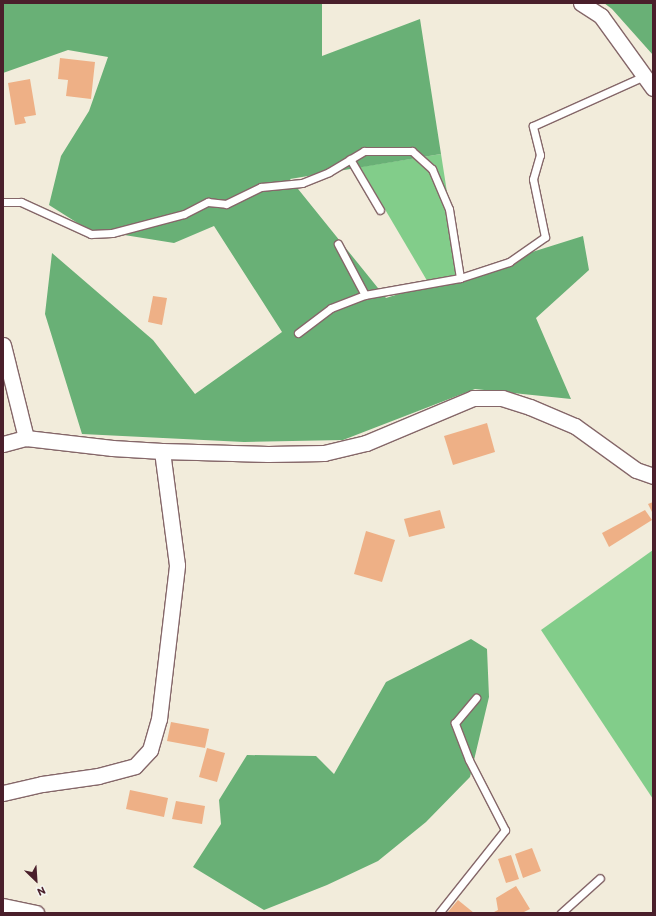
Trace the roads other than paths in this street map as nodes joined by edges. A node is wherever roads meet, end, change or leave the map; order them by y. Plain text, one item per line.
1 (582, 3) edge
2 (644, 76) junction
3 (653, 88) edge
4 (350, 160) junction
5 (3, 202) edge
6 (380, 210) dead end
7 (338, 244) dead end
8 (460, 278) junction
9 (365, 295) junction
10 (298, 332) dead end
11 (3, 345) edge
12 (26, 438) junction
13 (3, 444) edge
14 (162, 451) junction
15 (653, 476) edge
16 (476, 698) dead end
17 (3, 793) edge
18 (600, 878) dead end
19 (3, 906) edge
20 (36, 913) edge
21 (439, 913) edge
22 (561, 913) edge

1 - 2 street
2 - 3 street
2 - 8 lane
4 - 5 lane
4 - 6 lane
4 - 8 lane
7 - 9 lane
8 - 9 lane
9 - 10 lane
11 - 12 street
12 - 13 street
12 - 14 street
14 - 15 street
14 - 17 street
16 - 21 lane
18 - 22 lane
19 - 20 street

